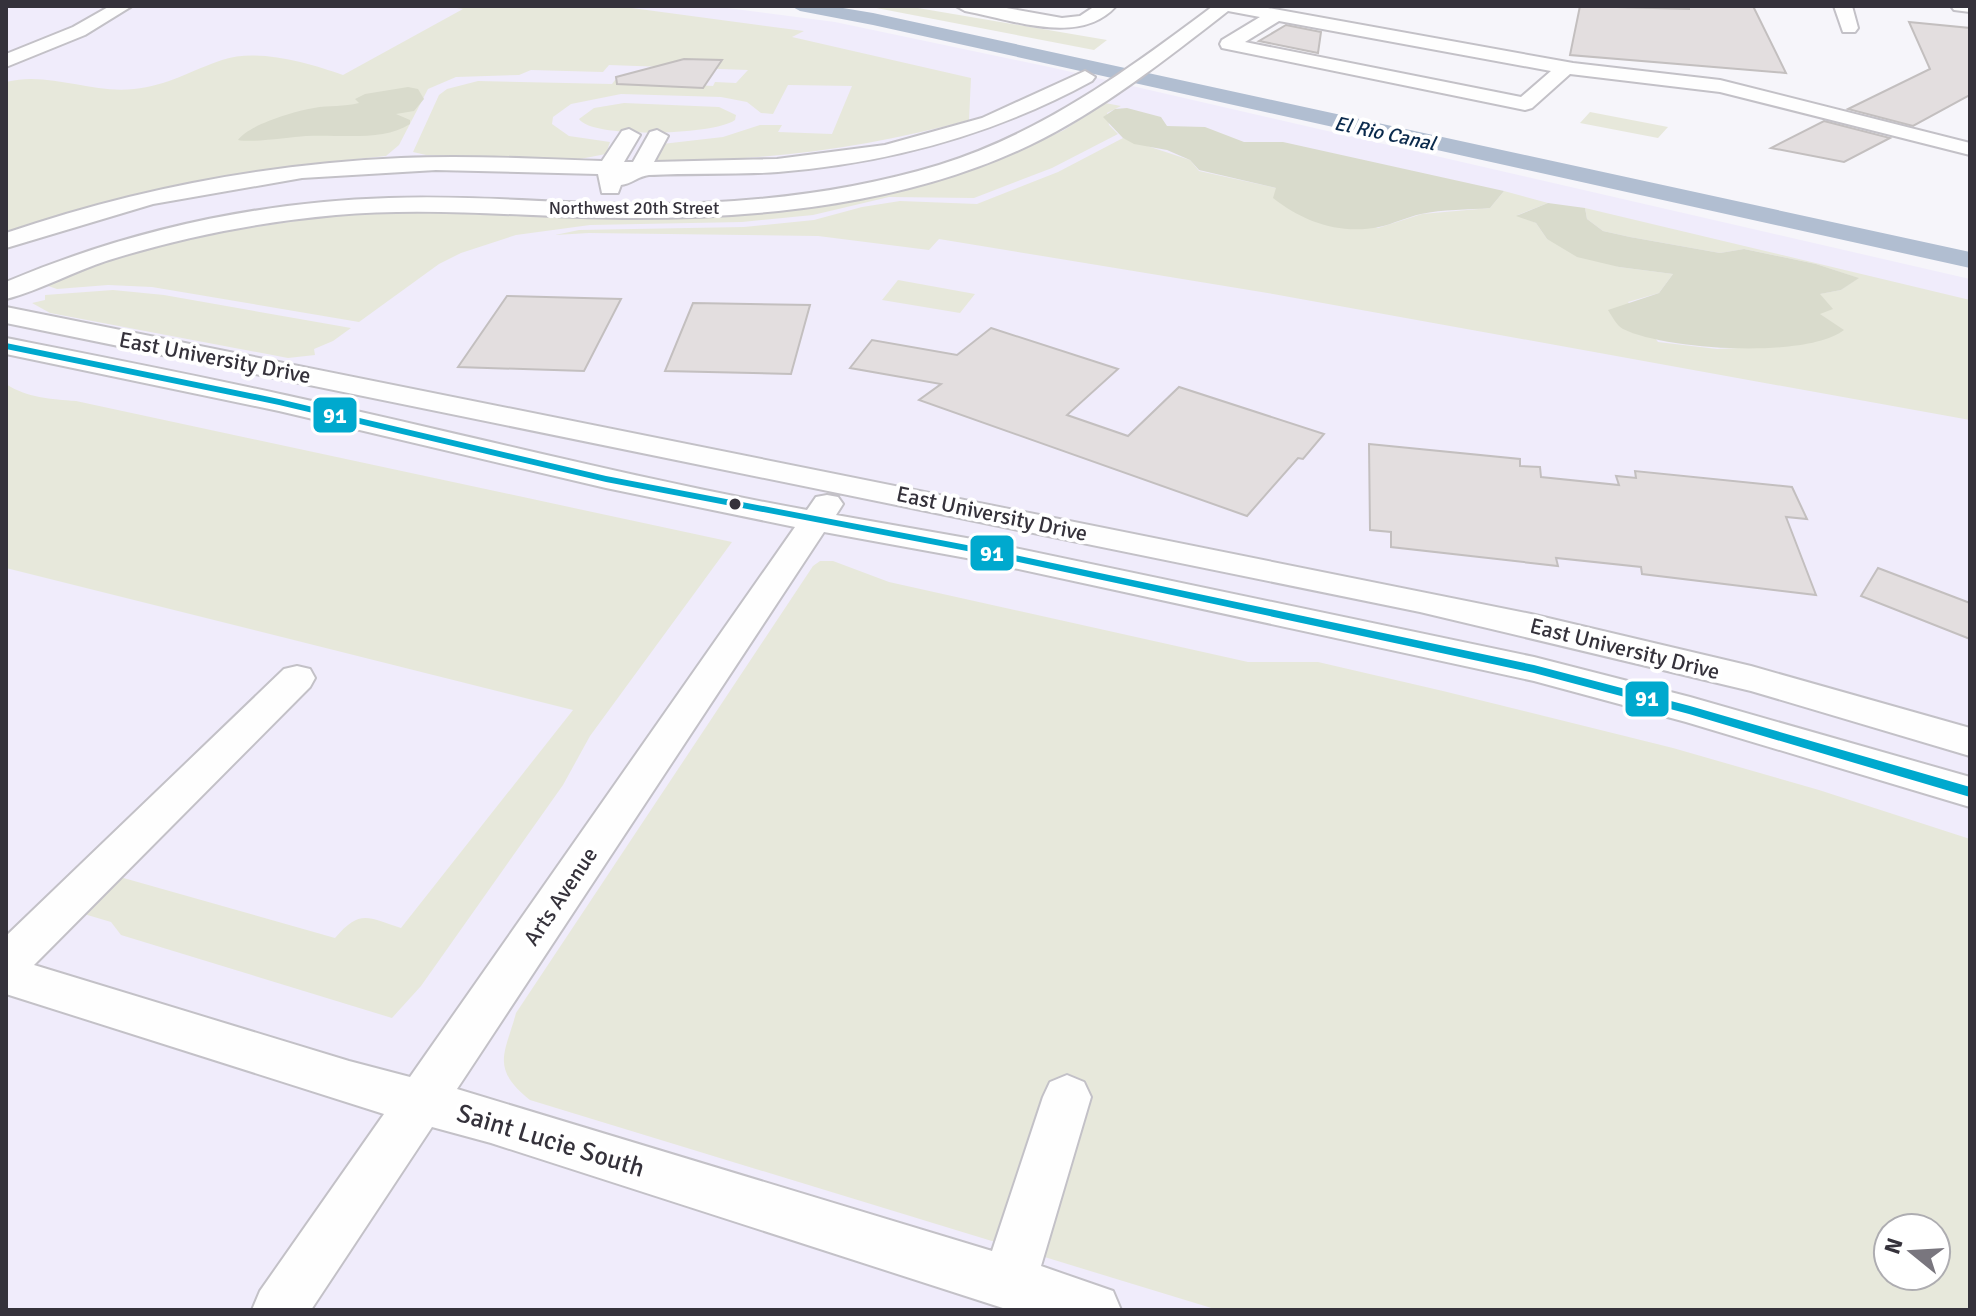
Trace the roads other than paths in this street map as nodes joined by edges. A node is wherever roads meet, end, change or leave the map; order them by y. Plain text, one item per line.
1 (123, 6) edge
2 (1107, 6) edge
3 (1226, 6) edge
4 (1843, 6) edge
5 (1960, 6) edge
6 (975, 7) edge
7 (1970, 7) edge
8 (1276, 15) junction
9 (1849, 28) dead end
10 (1138, 42) dead end
11 (1168, 47) junction
12 (6, 61) edge
13 (1565, 68) junction
14 (1102, 75) junction
15 (629, 135) dead end
16 (657, 136) dead end
17 (1970, 149) edge
18 (640, 169) junction
19 (609, 177) junction
20 (600, 210) junction
21 (6, 241) edge
22 (6, 291) edge
23 (6, 315) edge
24 (6, 346) edge
25 (842, 482) junction
26 (815, 521) junction
27 (297, 678) dead end
28 (1970, 742) edge
29 (1970, 792) edge
30 (6, 964) edge
31 (6, 975) edge
32 (1067, 1097) dead end
33 (420, 1102) junction
34 (1009, 1283) junction
35 (279, 1310) edge
36 (1094, 1310) edge

1 - 12 street
2 - 6 street
3 - 8 street
3 - 11 street, Northwest 20th Street
4 - 9 street
5 - 7 street
8 - 13 street
8 - 13 street
10 - 11 street
11 - 14 street, Northwest 20th Street
13 - 17 street
14 - 18 street, Northwest 20th Street
14 - 20 street, Northwest 20th Street
15 - 19 street
16 - 18 street
18 - 19 street, Northwest 20th Street
19 - 20 street
19 - 21 street, Northwest 20th Street
20 - 22 street, Northwest 20th Street
23 - 25 street, East University Drive
24 - 26 street, East University Drive
25 - 26 street, Arts Avenue
25 - 28 street, East University Drive
26 - 29 street, East University Drive
26 - 33 street, Arts Avenue
27 - 30 street
31 - 33 street, Saint Lucie South
32 - 34 street
33 - 34 street, Saint Lucie South
33 - 35 street, Arts Avenue
34 - 36 street, Saint Lucie South

